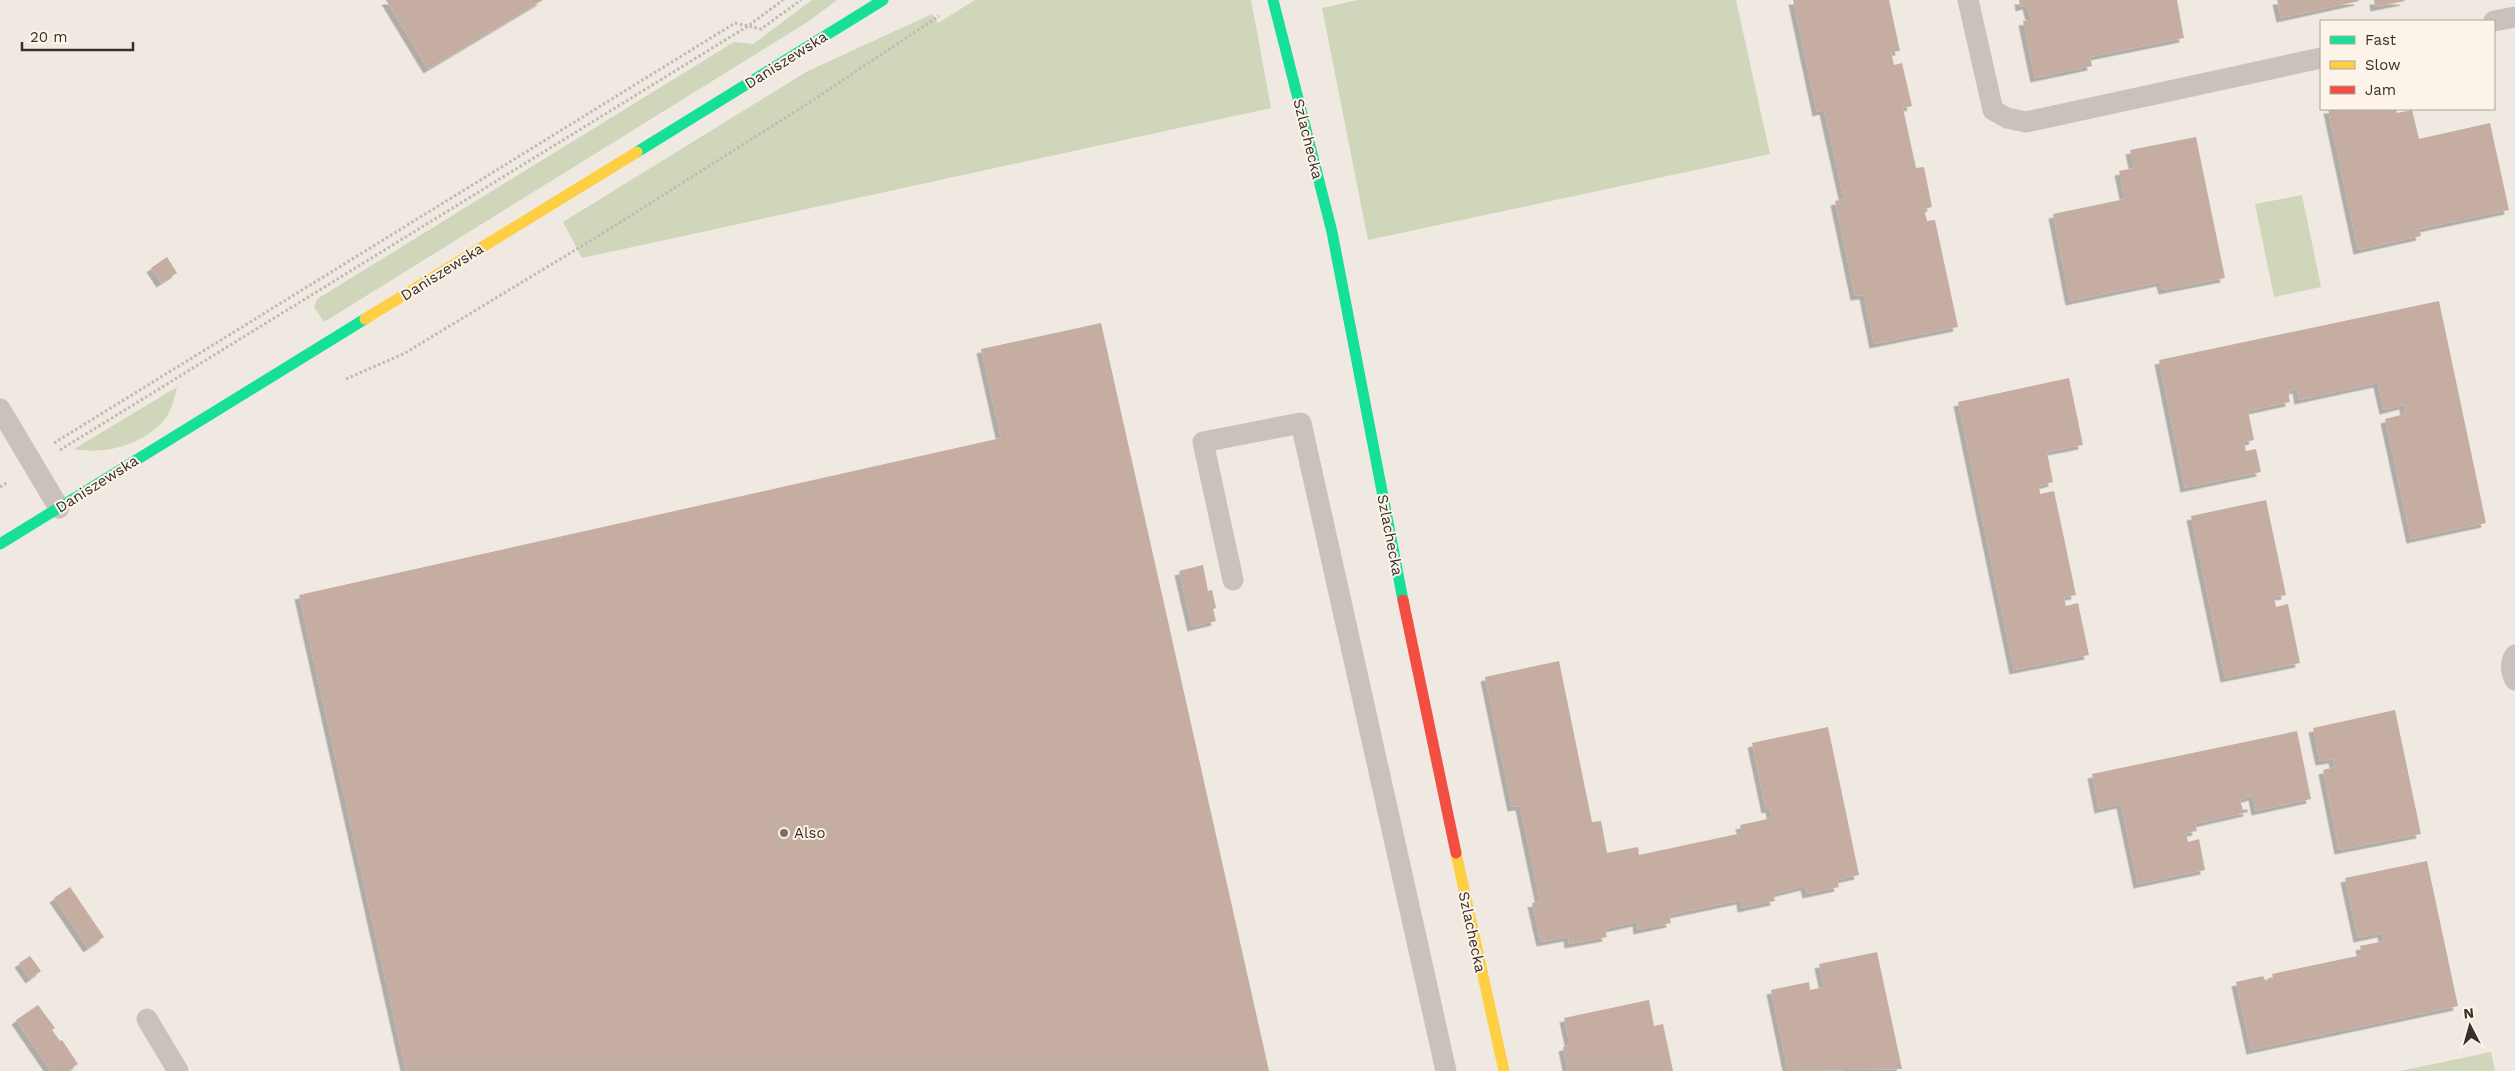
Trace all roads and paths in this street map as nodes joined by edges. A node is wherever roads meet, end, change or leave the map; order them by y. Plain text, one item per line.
1 (783, 0) edge
2 (800, 0) edge
3 (883, 0) edge
4 (1273, 0) edge
5 (1968, 0) edge
6 (939, 16) dead end
7 (2515, 17) edge
8 (2495, 22) edge
9 (748, 26) junction
10 (2320, 58) edge
11 (346, 379) dead end
12 (0, 408) edge
13 (32, 462) junction
14 (0, 487) edge
15 (59, 508) junction
16 (0, 544) edge
17 (1233, 580) dead end
18 (2515, 655) edge
19 (2515, 680) edge
20 (147, 1019) dead end
21 (178, 1071) edge
22 (1446, 1071) edge
23 (1504, 1071) edge

1 - 9 path
2 - 9 path
3 - 15 street, Daniszewska
4 - 23 street, Szlachecka
5 - 10 lane
6 - 11 path
7 - 8 lane
9 - 13 path
9 - 13 path
12 - 13 lane
13 - 14 path
13 - 15 lane
15 - 16 street, Daniszewska
17 - 22 lane
18 - 19 lane
20 - 21 lane

